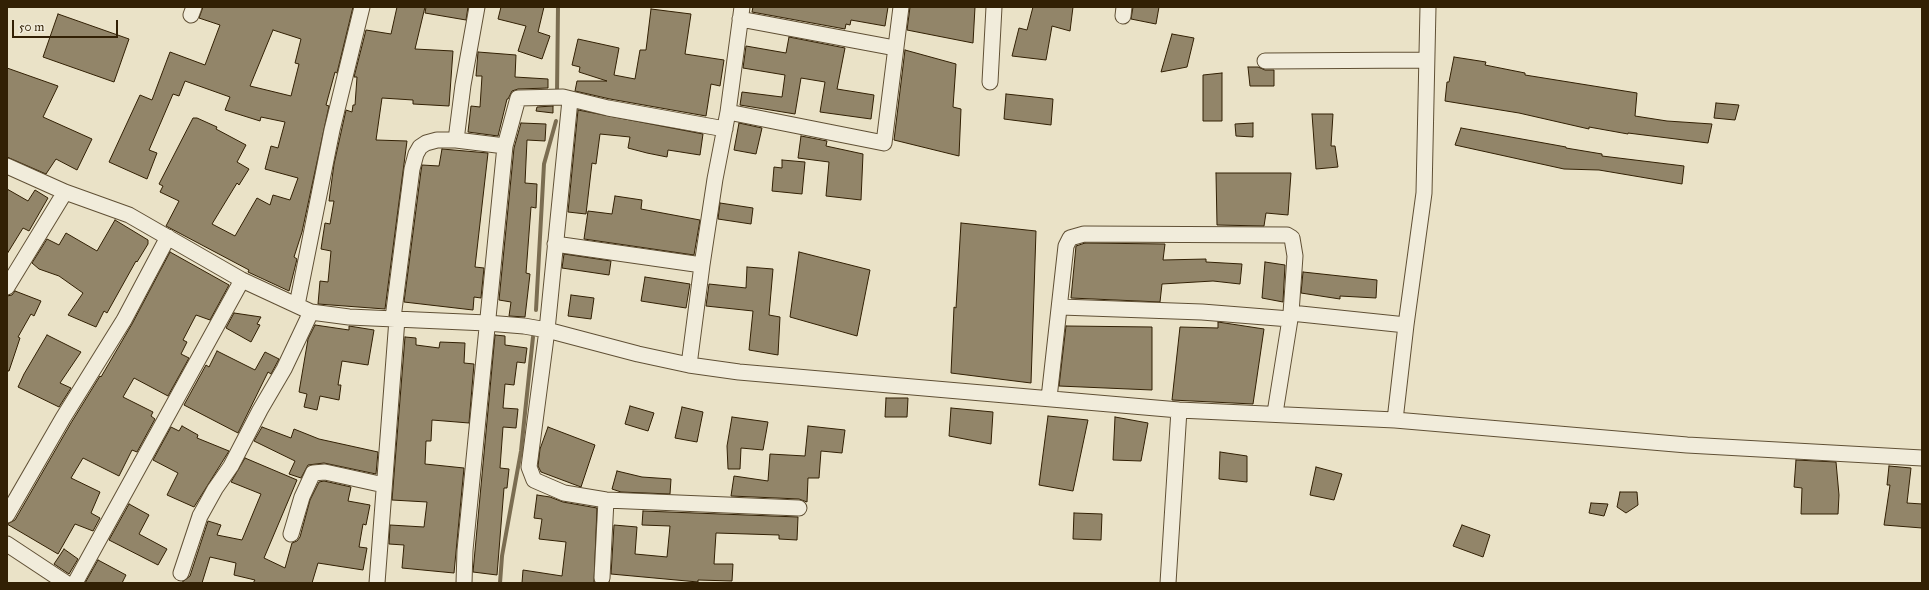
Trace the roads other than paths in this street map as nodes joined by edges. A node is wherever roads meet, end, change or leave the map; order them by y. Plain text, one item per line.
1 (362, 7) edge
2 (477, 7) edge
3 (901, 7) edge
4 (994, 7) edge
5 (1428, 7) edge
6 (741, 13) edge
7 (895, 48) junction
8 (1426, 60) junction
9 (1265, 61) dead end
10 (990, 82) dead end
11 (570, 100) junction
12 (728, 112) junction
13 (725, 129) junction
14 (456, 140) junction
15 (505, 146) junction
16 (7, 166) edge
17 (65, 192) junction
18 (168, 238) junction
19 (555, 244) junction
20 (702, 265) junction
21 (242, 280) junction
22 (7, 287) edge
23 (1061, 307) junction
24 (304, 309) junction
25 (1291, 316) junction
26 (395, 319) junction
27 (487, 323) junction
28 (1406, 325) junction
29 (547, 330) junction
30 (689, 365) junction
31 (1049, 398) junction
32 (1179, 410) junction
33 (1275, 413) junction
34 (1395, 420) junction
35 (1922, 458) edge
36 (384, 485) junction
37 (606, 500) junction
38 (798, 508) dead end
39 (7, 515) edge
40 (291, 534) dead end
41 (7, 544) edge
42 (181, 573) dead end
43 (602, 578) dead end
44 (66, 583) edge
45 (75, 583) edge
46 (377, 583) edge
47 (464, 583) edge
48 (1168, 583) edge

1 - 24 street
2 - 14 street
3 - 7 street
4 - 10 street
5 - 8 street
6 - 7 street
6 - 12 street
7 - 12 street
8 - 9 street
8 - 28 street
11 - 13 street
11 - 15 street
11 - 19 street
12 - 13 street
13 - 20 street
14 - 15 street
14 - 26 street
15 - 27 street
16 - 17 street
17 - 18 street
17 - 22 street
18 - 21 street
18 - 39 street
19 - 20 street
19 - 29 street
20 - 30 street
21 - 24 street
21 - 45 street
23 - 25 street
23 - 25 street
23 - 31 street
24 - 26 street
24 - 42 street
25 - 28 street
25 - 33 street
26 - 27 street
26 - 36 street
27 - 29 street
27 - 47 street
28 - 34 street
29 - 30 street
29 - 37 street
30 - 31 street
31 - 32 street
32 - 33 street
32 - 48 street
33 - 34 street
34 - 35 street
36 - 40 street
36 - 46 street
37 - 38 street
37 - 43 street
41 - 44 street

